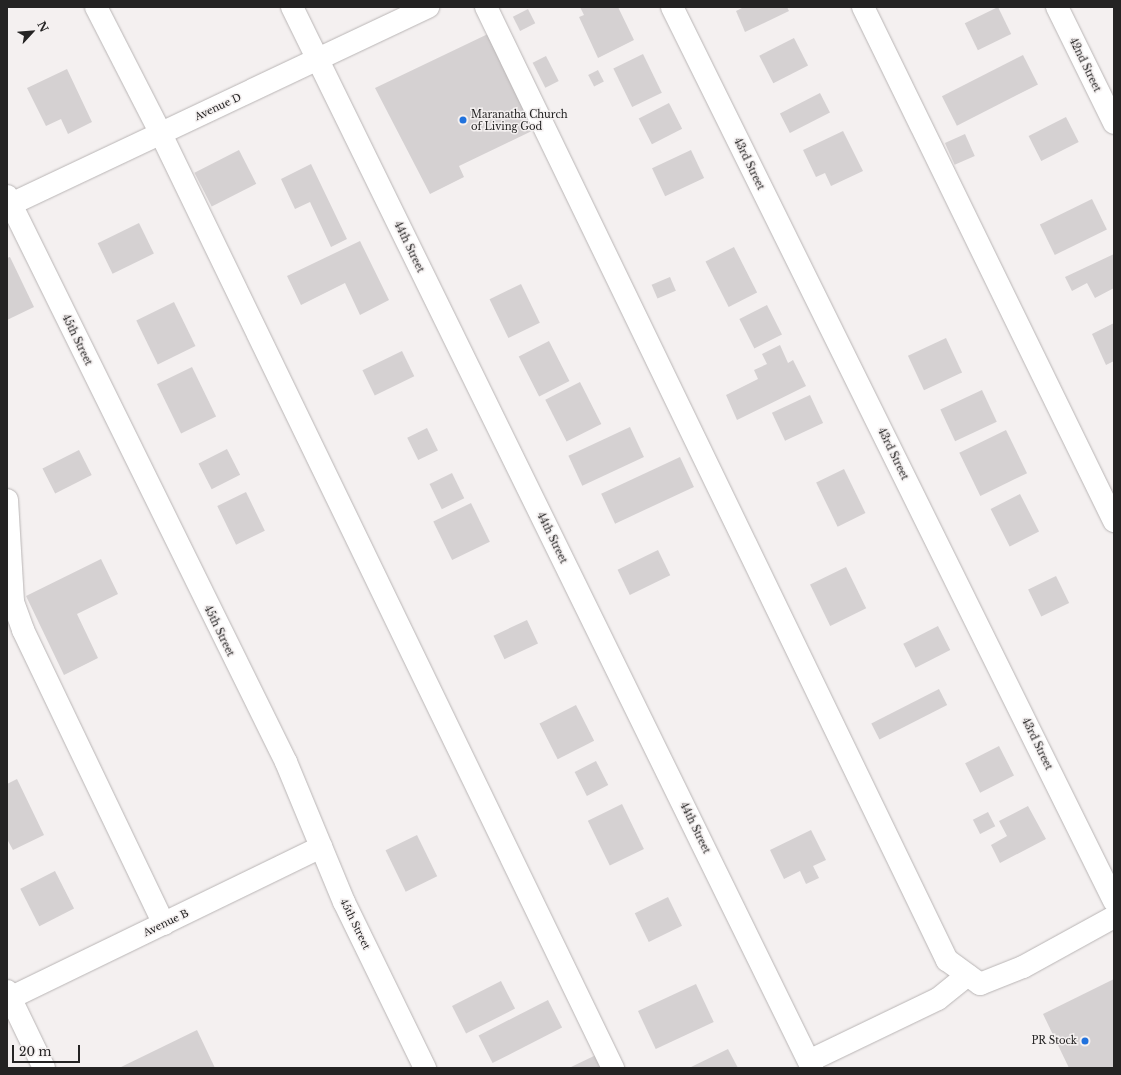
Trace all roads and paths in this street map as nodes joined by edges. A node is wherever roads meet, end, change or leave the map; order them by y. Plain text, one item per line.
1 (96, 7) edge
2 (292, 7) edge
3 (428, 7) edge
4 (486, 7) edge
5 (672, 7) edge
6 (863, 7) edge
7 (1057, 7) edge
8 (318, 60) junction
9 (1114, 123) edge
10 (161, 134) junction
11 (8, 202) edge
12 (7, 500) edge
13 (1114, 521) edge
14 (321, 847) junction
15 (1114, 901) edge
16 (1114, 916) edge
17 (164, 924) junction
18 (968, 975) junction
19 (9, 995) edge
20 (811, 1065) edge
21 (44, 1068) edge
22 (425, 1068) edge
23 (613, 1068) edge

1 - 10 street
2 - 8 street, 44th Street
3 - 8 street, Avenue D
4 - 18 street
5 - 15 street, 43rd Street
6 - 13 street
7 - 9 street, 42nd Street
8 - 10 street, Avenue D
8 - 20 street, 44th Street
10 - 11 street, Avenue D
10 - 23 street
11 - 14 street, 45th Street
12 - 17 street
14 - 17 street, Avenue B
14 - 22 street, 45th Street
16 - 18 street
17 - 19 street, Avenue B
18 - 20 street
19 - 21 street

